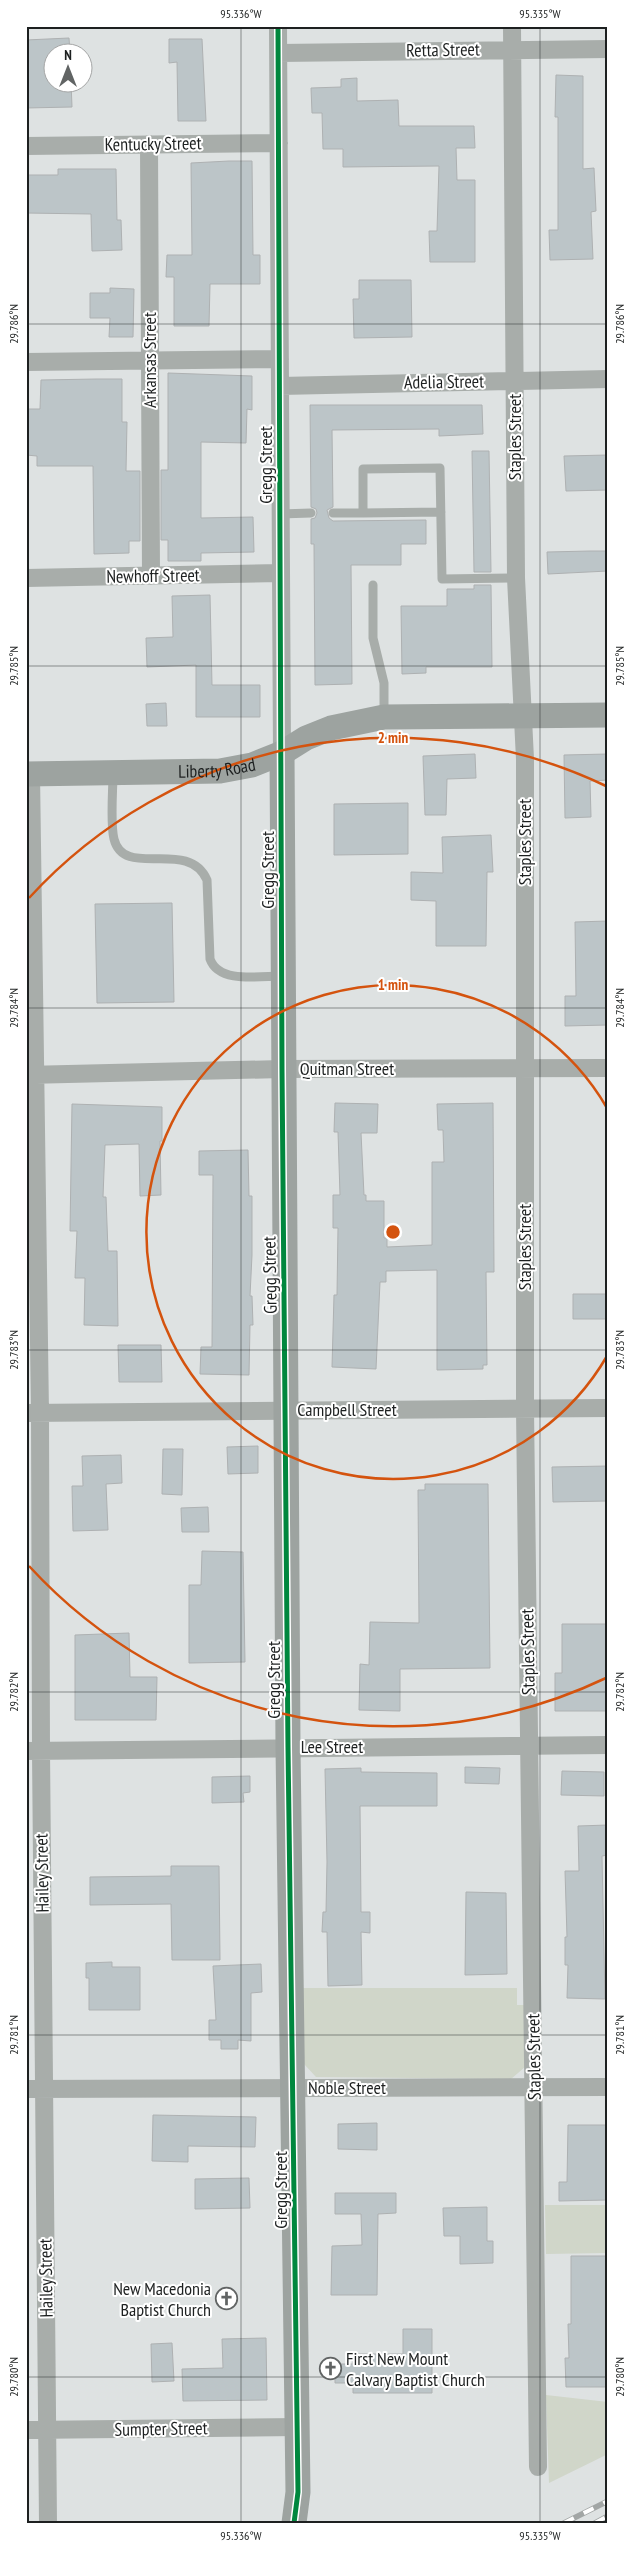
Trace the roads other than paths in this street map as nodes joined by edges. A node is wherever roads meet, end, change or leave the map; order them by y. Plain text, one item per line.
1 (278, 26) edge
2 (512, 26) edge
3 (512, 49) junction
4 (608, 49) edge
5 (279, 53) junction
6 (279, 143) junction
7 (149, 144) junction
8 (26, 146) edge
9 (280, 359) junction
10 (150, 361) junction
11 (26, 362) edge
12 (608, 379) edge
13 (515, 381) junction
14 (280, 386) junction
15 (441, 512) junction
16 (311, 513) dead end
17 (333, 513) dead end
18 (362, 513) junction
19 (280, 514) junction
20 (280, 573) junction
21 (151, 576) junction
22 (26, 578) edge
23 (516, 578) junction
24 (373, 585) dead end
25 (608, 714) edge
26 (384, 717) junction
27 (525, 717) junction
28 (282, 753) junction
29 (113, 773) junction
30 (29, 774) edge
31 (282, 976) junction
32 (525, 1068) junction
33 (608, 1068) edge
34 (282, 1069) junction
35 (31, 1075) edge
36 (608, 1408) edge
37 (525, 1409) junction
38 (286, 1410) junction
39 (33, 1413) edge
40 (608, 1745) edge
41 (529, 1746) junction
42 (288, 1747) junction
43 (33, 1751) edge
44 (608, 2087) edge
45 (294, 2088) junction
46 (535, 2088) junction
47 (26, 2089) edge
48 (44, 2089) junction
49 (297, 2427) junction
50 (26, 2430) edge
51 (47, 2430) junction
52 (538, 2467) dead end
53 (298, 2492) junction
54 (48, 2523) edge
55 (294, 2523) edge
56 (304, 2523) edge

1 - 5 street, Gregg Street
2 - 3 street, Staples Street
3 - 4 street, Retta Street
3 - 5 street, Retta Street
3 - 13 street, Staples Street
5 - 6 street, Gregg Street
6 - 7 street, Kentucky Street
6 - 9 street, Gregg Street
7 - 8 street, Kentucky Street
7 - 10 street, Arkansas Street
9 - 10 street
9 - 14 street, Gregg Street
10 - 11 street
10 - 21 street, Arkansas Street
12 - 13 street, Adelia Street
13 - 14 street, Adelia Street
13 - 23 street, Staples Street
14 - 19 street, Gregg Street
15 - 18 lane
15 - 18 lane
15 - 23 lane
16 - 19 lane
17 - 18 lane
19 - 20 street, Gregg Street
20 - 21 street, Newhoff Street
20 - 28 street, Gregg Street
21 - 22 street, Newhoff Street
23 - 27 street, Staples Street
24 - 26 lane
25 - 27 street, Liberty Road
26 - 27 street, Liberty Road
26 - 28 street, Liberty Road
27 - 32 street, Staples Street
28 - 29 street, Liberty Road
28 - 31 street, Gregg Street
29 - 30 street, Liberty Road
29 - 31 lane
30 - 35 street, Hailey Street
31 - 34 street, Gregg Street
32 - 33 street, Quitman Street
32 - 34 street, Quitman Street
32 - 37 street, Staples Street
34 - 35 street, Quitman Street
34 - 38 street, Gregg Street
35 - 39 street, Hailey Street
36 - 37 street, Campbell Street
37 - 38 street, Campbell Street
37 - 41 street, Staples Street
38 - 39 street, Campbell Street
38 - 42 street, Gregg Street
39 - 43 street, Hailey Street
40 - 41 street, Lee Street
41 - 42 street, Lee Street
41 - 46 street, Staples Street
42 - 43 street, Lee Street
42 - 45 street, Gregg Street
43 - 48 street, Hailey Street
44 - 46 street, Noble Street
45 - 46 street, Noble Street
45 - 48 street, Noble Street
45 - 49 street, Gregg Street
46 - 52 street, Staples Street
47 - 48 street, Noble Street
48 - 51 street, Hailey Street
49 - 51 street, Sumpter Street
49 - 53 street, Gregg Street
50 - 51 street, Sumpter Street
51 - 54 street, Hailey Street
53 - 55 street, Gregg Street
53 - 56 street, Gregg Street

